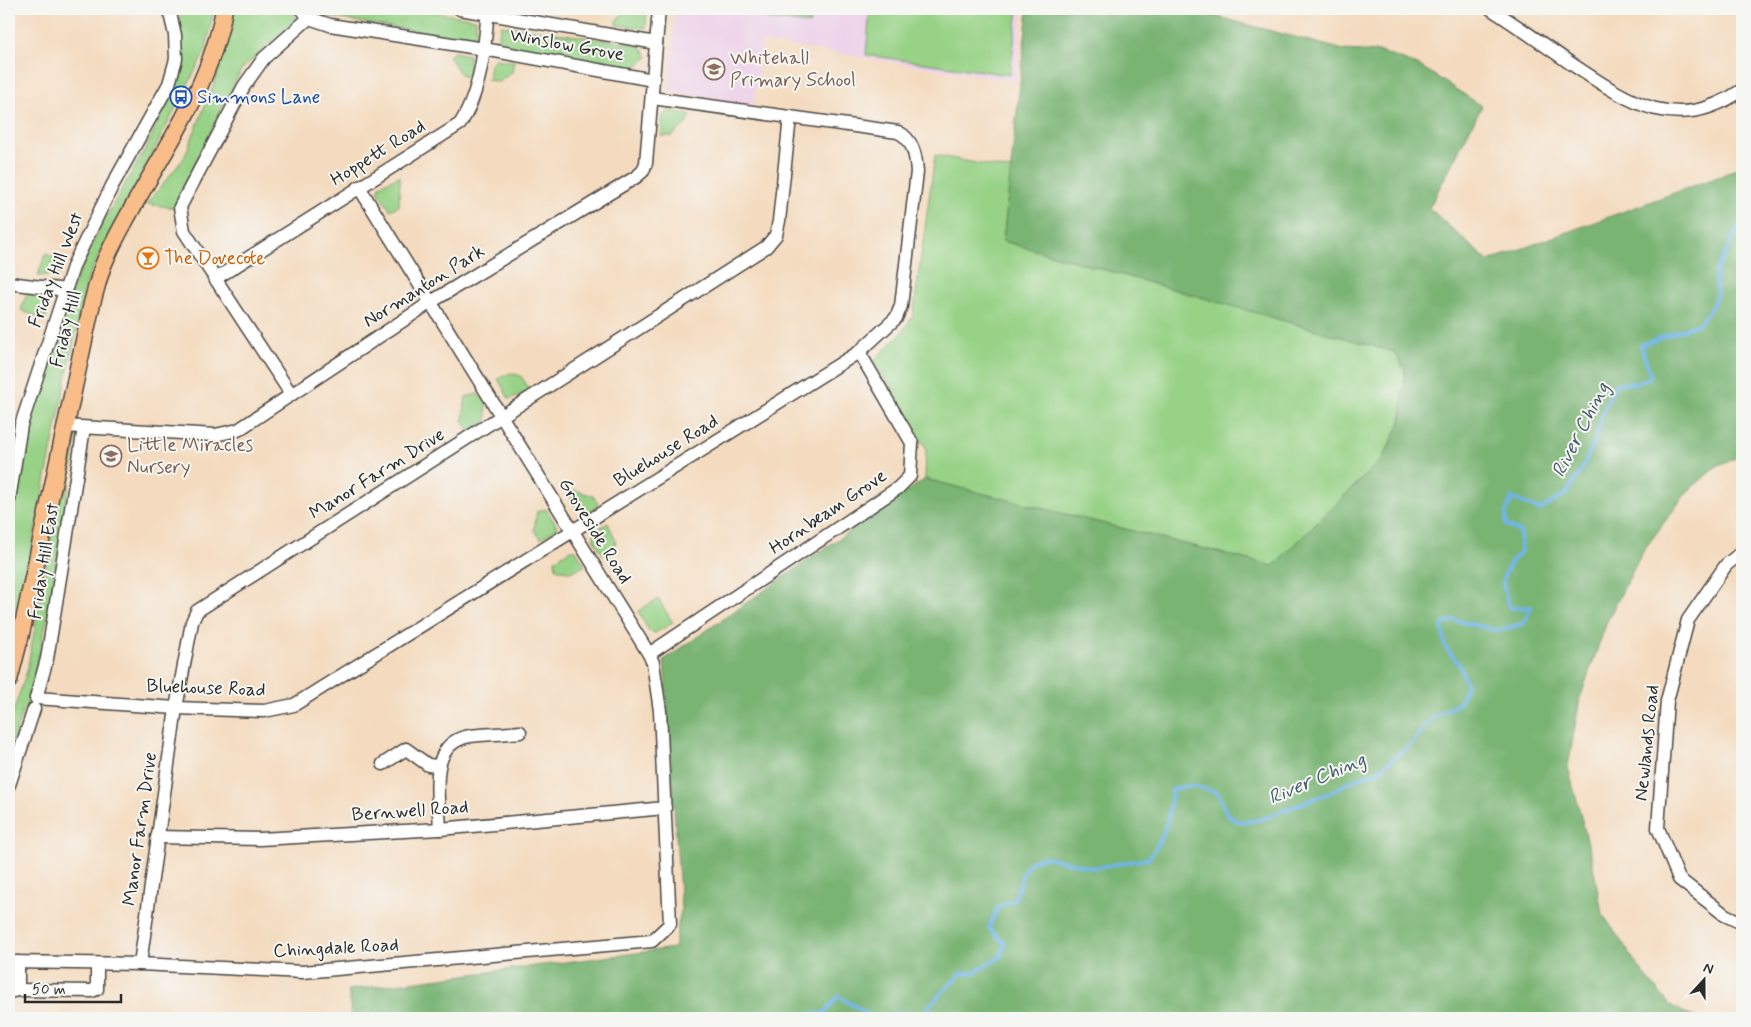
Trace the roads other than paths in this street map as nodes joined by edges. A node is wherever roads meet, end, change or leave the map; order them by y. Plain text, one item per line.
1 (169, 9) edge
2 (224, 9) edge
3 (460, 9) edge
4 (659, 9) edge
5 (1491, 9) edge
6 (488, 11) edge
7 (306, 13) edge
8 (656, 43) junction
9 (484, 49) junction
10 (653, 80) junction
11 (1742, 90) edge
12 (652, 98) junction
13 (790, 117) junction
14 (359, 187) junction
15 (215, 279) junction
16 (9, 283) edge
17 (66, 290) junction
18 (431, 302) junction
19 (859, 352) junction
20 (291, 394) junction
21 (502, 417) junction
22 (15, 424) edge
23 (64, 426) junction
24 (84, 428) junction
25 (9, 500) edge
26 (574, 532) junction
27 (1742, 552) edge
28 (649, 654) junction
29 (9, 680) edge
30 (35, 703) junction
31 (176, 708) junction
32 (520, 732) dead end
33 (383, 764) dead end
34 (438, 766) junction
35 (9, 785) edge
36 (665, 808) junction
37 (440, 828) junction
38 (157, 837) junction
39 (1742, 923) edge
40 (662, 934) joint
41 (13, 962) edge
42 (98, 964) junction
43 (140, 964) junction
44 (13, 991) edge

1 - 17 street, Friday Hill West
2 - 23 main road, Friday Hill
3 - 6 street, Winslow Grove
4 - 8 street, Normanton Park
5 - 11 street
6 - 8 street, Winslow Grove
6 - 9 street, Hoppett Road
7 - 9 street, Winslow Grove
7 - 15 street
8 - 10 street, Normanton Park
9 - 10 street, Winslow Grove
9 - 14 street, Hoppett Road
10 - 12 street, Normanton Park
12 - 13 street, Bluehouse Road
12 - 18 street, Normanton Park
13 - 19 street, Bluehouse Road
13 - 21 street, Manor Farm Drive
14 - 15 street, Hoppett Road
14 - 18 street, Groveside Road
15 - 20 street
16 - 17 street
17 - 22 street, Friday Hill West
18 - 20 street, Normanton Park
18 - 21 street, Groveside Road
19 - 26 street, Bluehouse Road
19 - 28 street, Hornbeam Grove
20 - 24 street, Normanton Park
21 - 26 street, Groveside Road
21 - 31 street, Manor Farm Drive
22 - 25 street, Friday Hill West
23 - 24 street, Normanton Park
23 - 29 main road, Friday Hill
24 - 30 street, Friday Hill East
26 - 28 street, Groveside Road
26 - 31 street, Bluehouse Road
27 - 39 street, Newlands Road
28 - 36 street, Groveside Road
30 - 31 street, Bluehouse Road
30 - 35 street, Friday Hill East
31 - 38 street, Manor Farm Drive
32 - 34 street
33 - 34 street
34 - 37 street
36 - 37 street, Bernwell Road
36 - 40 street, Groveside Road
37 - 38 street, Bernwell Road
38 - 43 street, Manor Farm Drive
40 - 43 street, Chingdale Road
41 - 42 street, Chingdale Road
41 - 44 street
42 - 43 street, Chingdale Road
42 - 44 street

